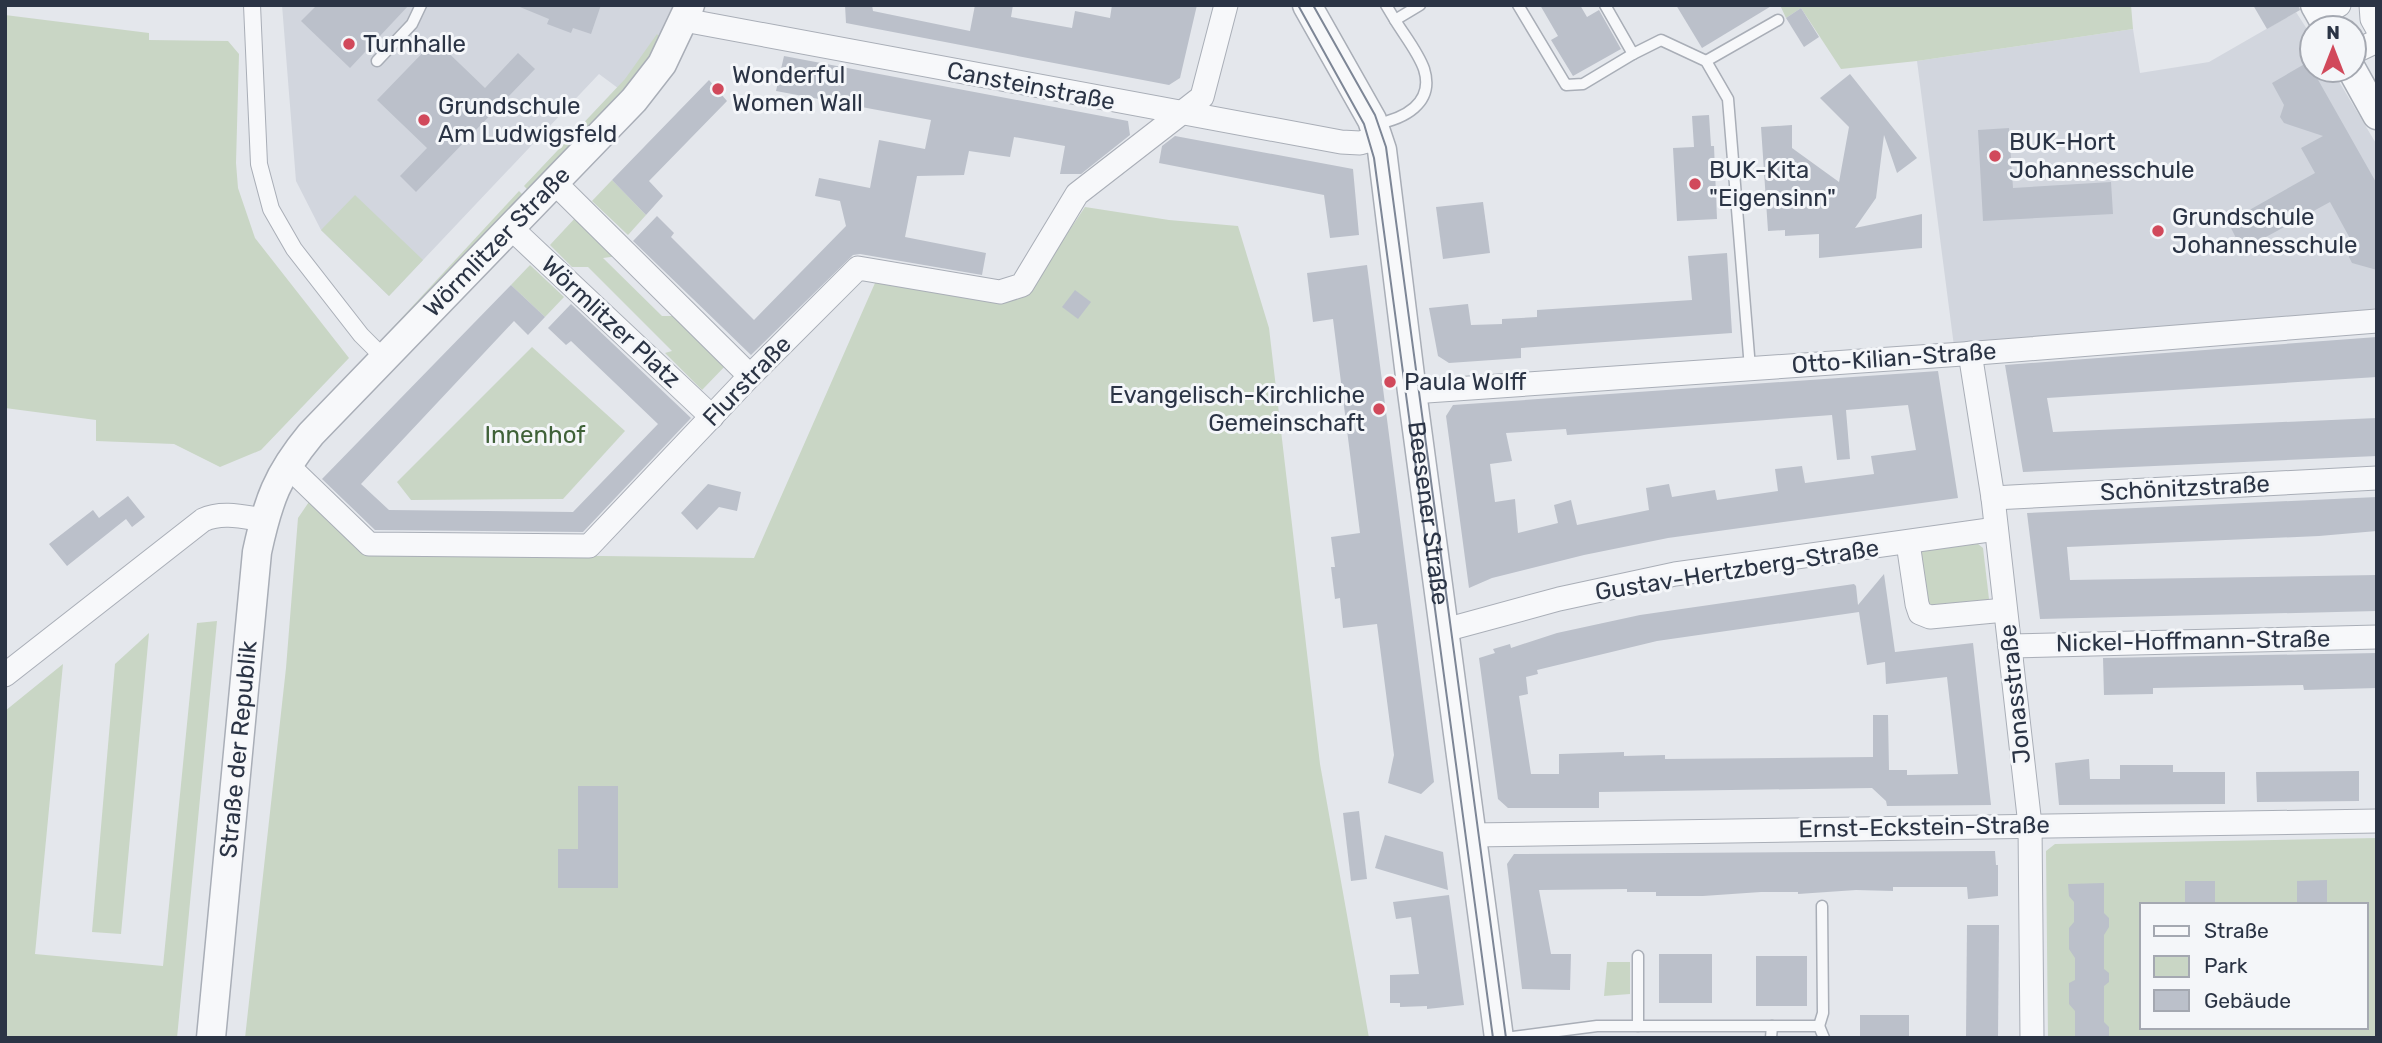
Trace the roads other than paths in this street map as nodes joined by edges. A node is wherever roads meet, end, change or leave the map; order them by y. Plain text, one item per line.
1 (252, 5) edge
2 (421, 5) edge
3 (1226, 5) edge
4 (1307, 5) edge
5 (1386, 5) edge
6 (1420, 5) edge
7 (1518, 5) edge
8 (1605, 5) edge
9 (2371, 5) edge
10 (687, 13) edge
11 (1395, 20) junction
12 (1778, 20) dead end
13 (2377, 28) edge
14 (1633, 54) junction
15 (377, 61) dead end
16 (1706, 61) junction
17 (2360, 84) edge
18 (1179, 113) junction
19 (2377, 116) edge
20 (1376, 131) junction
21 (554, 182) junction
22 (510, 228) junction
23 (2377, 321) edge
24 (1970, 353) junction
25 (384, 358) junction
26 (1750, 368) junction
27 (750, 376) junction
28 (1412, 392) junction
29 (712, 417) junction
30 (287, 465) junction
31 (2377, 478) edge
32 (1993, 498) junction
33 (264, 520) junction
34 (1996, 529) junction
35 (1908, 543) junction
36 (2006, 610) junction
37 (1445, 630) junction
38 (2377, 636) edge
39 (2010, 646) junction
40 (5, 675) edge
41 (2377, 821) edge
42 (2030, 825) junction
43 (1471, 835) junction
44 (1822, 906) dead end
45 (1638, 956) dead end
46 (1638, 1026) junction
47 (1772, 1026) junction
48 (1819, 1026) junction
49 (211, 1038) edge
50 (1499, 1038) edge
51 (1505, 1038) edge
52 (1771, 1038) edge
53 (1824, 1038) edge
54 (2032, 1038) edge

1 - 25 street
2 - 15 lane
3 - 18 street
4 - 20 street, Beesener Straße
5 - 11 lane
6 - 11 lane
7 - 14 lane
8 - 14 lane
9 - 13 street
10 - 18 street, Cansteinstraße
10 - 21 street, Wörmlitzer Straße
11 - 20 lane
12 - 16 lane
14 - 16 lane
16 - 26 lane
17 - 19 street
18 - 20 street, Cansteinstraße
18 - 27 street, Flurstraße
20 - 28 street, Beesener Straße
21 - 22 street, Wörmlitzer Straße
21 - 27 street
22 - 25 street, Wörmlitzer Straße
22 - 29 street, Wörmlitzer Platz
23 - 24 street, Otto-Kilian-Straße
24 - 26 street, Otto-Kilian-Straße
24 - 32 street, Jonasstraße
25 - 30 street, Wörmlitzer Straße
26 - 28 street, Otto-Kilian-Straße
27 - 29 street, Flurstraße
28 - 37 street, Beesener Straße
29 - 30 street, Flurstraße
30 - 33 street, Straße der Republik
31 - 32 street, Schönitzstraße
32 - 34 street, Jonasstraße
33 - 40 street
33 - 49 street, Straße der Republik
34 - 35 street, Gustav-Hertzberg-Straße
34 - 36 street, Jonasstraße
35 - 36 street, Gustav-Hertzberg-Straße
35 - 37 street, Gustav-Hertzberg-Straße
36 - 39 street, Jonasstraße
37 - 43 street, Beesener Straße
38 - 39 street, Nickel-Hoffmann-Straße
39 - 42 street, Jonasstraße
41 - 42 street, Ernst-Eckstein-Straße
42 - 43 street, Ernst-Eckstein-Straße
42 - 54 street, Jonasstraße
43 - 50 street, Beesener Straße
44 - 48 lane
45 - 46 lane
46 - 47 lane
46 - 51 lane
47 - 48 lane
47 - 52 lane
48 - 53 lane

